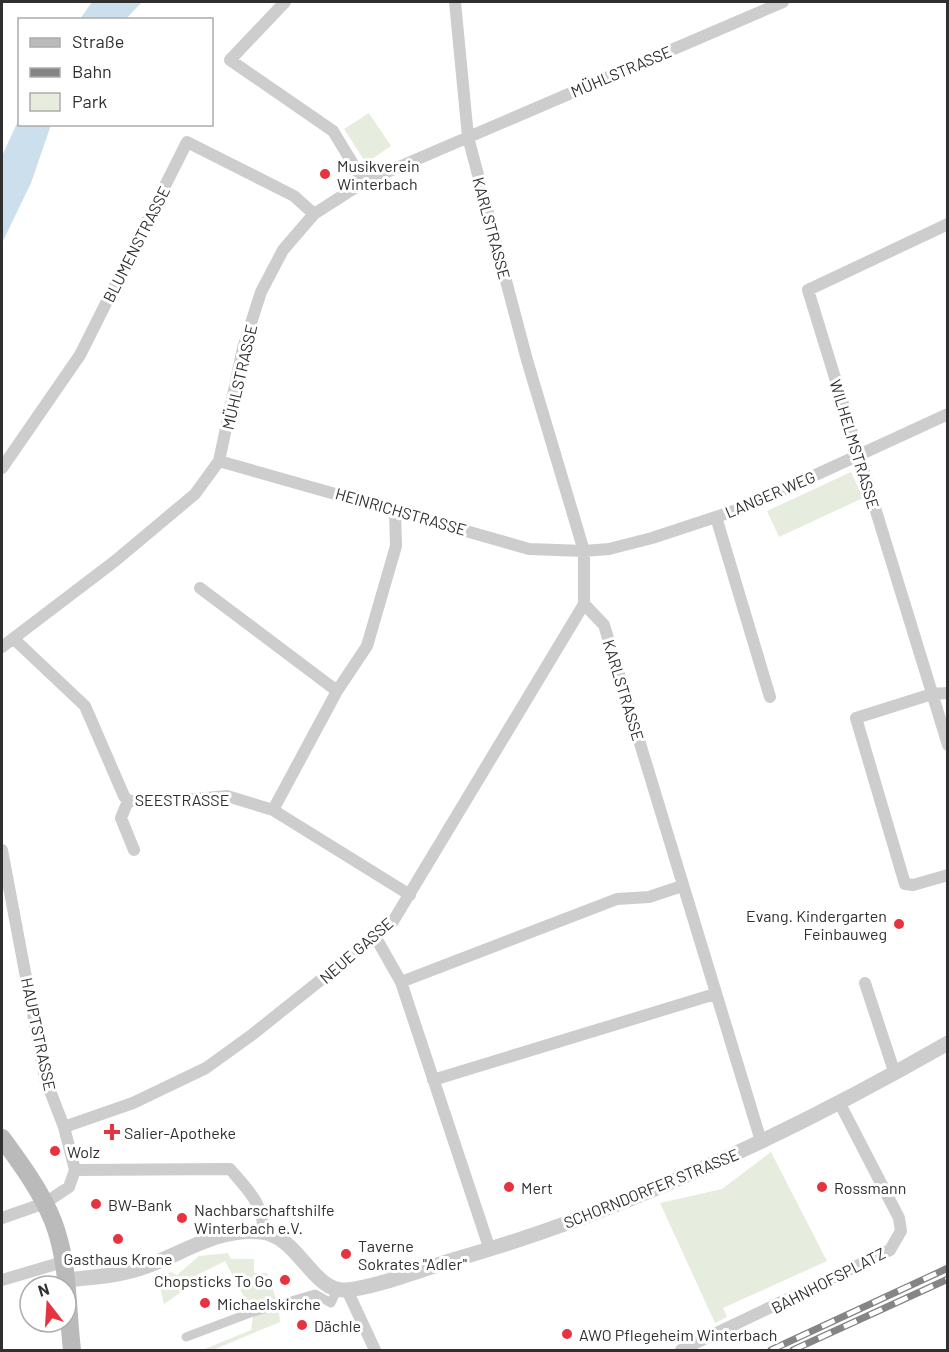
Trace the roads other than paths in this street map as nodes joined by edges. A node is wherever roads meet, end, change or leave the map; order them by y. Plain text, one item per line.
1 (285, 2) edge
2 (455, 2) edge
3 (783, 2) edge
4 (468, 137) junction
5 (364, 182) junction
6 (314, 214) junction
7 (948, 224) edge
8 (948, 414) edge
9 (858, 455) junction
10 (219, 460) junction
11 (2, 468) edge
12 (395, 510) junction
13 (716, 517) junction
14 (584, 551) junction
15 (200, 588) dead end
16 (584, 604) junction
17 (14, 639) junction
18 (2, 648) edge
19 (338, 691) junction
20 (948, 693) edge
21 (932, 694) junction
22 (771, 697) dead end
23 (948, 745) edge
24 (128, 801) junction
25 (273, 810) junction
26 (2, 850) edge
27 (134, 850) dead end
28 (948, 875) edge
29 (682, 886) junction
30 (410, 895) junction
31 (376, 938) junction
32 (401, 982) junction
33 (865, 983) dead end
34 (715, 994) junction
35 (948, 1043) edge
36 (895, 1074) junction
37 (434, 1080) junction
38 (839, 1102) junction
39 (64, 1127) junction
40 (2, 1138) edge
41 (761, 1141) junction
42 (75, 1170) junction
43 (45, 1203) junction
44 (2, 1218) edge
45 (263, 1232) junction
46 (490, 1250) junction
47 (63, 1262) junction
48 (65, 1274) edge
49 (78, 1279) edge
50 (2, 1280) edge
51 (342, 1290) junction
52 (71, 1334) edge
53 (186, 1337) dead end
54 (72, 1350) edge
55 (375, 1350) edge
56 (681, 1350) edge

1 - 5 street
2 - 4 street, KARLSTRASSE
3 - 4 street, MÜHLSTRASSE
4 - 5 street, MÜHLSTRASSE
4 - 14 street, KARLSTRASSE
5 - 6 street, MÜHLSTRASSE
6 - 10 street, MÜHLSTRASSE
6 - 11 street, BLUMENSTRASSE
7 - 9 street, WILHELMSTRASSE
8 - 9 street, LANGER WEG
9 - 13 street, LANGER WEG
9 - 21 street, WILHELMSTRASSE
10 - 12 street, HEINRICHSTRASSE
10 - 17 street, MÜHLSTRASSE
12 - 14 street, HEINRICHSTRASSE
12 - 19 street
13 - 14 street, LANGER WEG
13 - 22 street
14 - 16 street, KARLSTRASSE
15 - 19 street
16 - 29 street, KARLSTRASSE
16 - 30 street, NEUE GASSE
17 - 18 street, MÜHLSTRASSE
17 - 24 street, SEESTRASSE
19 - 25 street
20 - 21 street
21 - 23 street, WILHELMSTRASSE
21 - 28 street
24 - 25 street, SEESTRASSE
24 - 27 street
25 - 30 street, SEESTRASSE
26 - 39 street, HAUPTSTRASSE
29 - 32 street
29 - 34 street, KARLSTRASSE
30 - 31 street, NEUE GASSE
31 - 32 street
31 - 39 street, NEUE GASSE
32 - 37 street
33 - 36 street
34 - 37 street
34 - 41 street, KARLSTRASSE
35 - 36 street, SCHORNDORFER STRASSE
36 - 38 street, SCHORNDORFER STRASSE
37 - 46 street
38 - 41 street, SCHORNDORFER STRASSE
38 - 56 street, BAHNHOFSPLATZ
39 - 42 street, HAUPTSTRASSE
40 - 43 main road
41 - 46 street, SCHORNDORFER STRASSE
42 - 43 street
42 - 45 street
43 - 44 street
43 - 47 main road
45 - 49 street
45 - 51 street
46 - 51 street, SCHORNDORFER STRASSE
47 - 48 main road
47 - 50 street
51 - 53 street
51 - 55 street
52 - 54 main road

